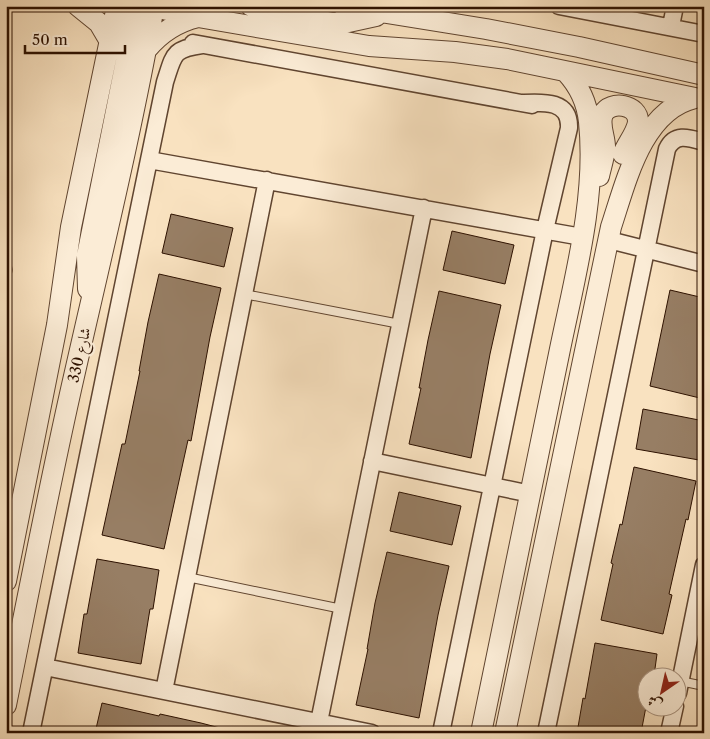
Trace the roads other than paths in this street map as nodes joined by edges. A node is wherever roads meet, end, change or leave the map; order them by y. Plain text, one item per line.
1 (78, 6) edge
2 (116, 6) edge
3 (150, 6) edge
4 (251, 6) edge
5 (343, 6) edge
6 (559, 6) edge
7 (675, 6) edge
8 (383, 14) junction
9 (198, 17) junction
10 (671, 26) junction
11 (704, 34) edge
12 (109, 40) junction
13 (147, 49) junction
14 (566, 72) junction
15 (704, 75) edge
16 (699, 99) edge
17 (704, 142) edge
18 (149, 160) junction
19 (267, 180) junction
20 (424, 208) junction
21 (545, 230) junction
22 (610, 233) junction
23 (582, 237) junction
24 (646, 250) junction
25 (6, 263) edge
26 (704, 264) edge
27 (6, 276) edge
28 (244, 294) junction
29 (90, 306) junction
30 (400, 324) junction
31 (372, 461) junction
32 (492, 485) junction
33 (531, 494) junction
34 (704, 565) edge
35 (187, 578) junction
36 (6, 581) edge
37 (342, 609) junction
38 (683, 666) edge
39 (45, 667) junction
40 (704, 686) edge
41 (688, 687) edge
42 (164, 691) junction
43 (6, 705) edge
44 (673, 716) edge
45 (319, 722) junction
46 (31, 733) edge
47 (372, 733) edge
48 (441, 733) edge
49 (481, 733) edge
50 (506, 733) edge
51 (546, 733) edge
52 (669, 733) edge

1 - 12 street
2 - 12 street, شارع 330
3 - 9 street
3 - 13 street, شارع 330
3 - 29 street
4 - 8 street
5 - 8 street
6 - 10 street
7 - 10 street
8 - 15 street
9 - 13 street
9 - 14 street
10 - 11 street
12 - 36 street, شارع 330
13 - 29 street, شارع 330
14 - 16 street
14 - 23 street
16 - 22 street
17 - 24 street
18 - 19 street
18 - 21 street
18 - 39 street
19 - 20 street
19 - 28 street
20 - 21 street
20 - 30 street
21 - 23 street
21 - 32 street
22 - 23 street
22 - 24 street
22 - 50 street
23 - 33 street
24 - 26 street
24 - 51 street
25 - 27 lane
28 - 30 lane
28 - 35 street
29 - 43 street, شارع 330
30 - 31 street
31 - 32 street
31 - 37 street
32 - 33 street
32 - 48 street
33 - 49 street
34 - 38 street
35 - 37 lane
35 - 42 street
37 - 45 street
39 - 42 street
39 - 46 street
40 - 41 lane
42 - 45 street
44 - 52 street
45 - 47 street

